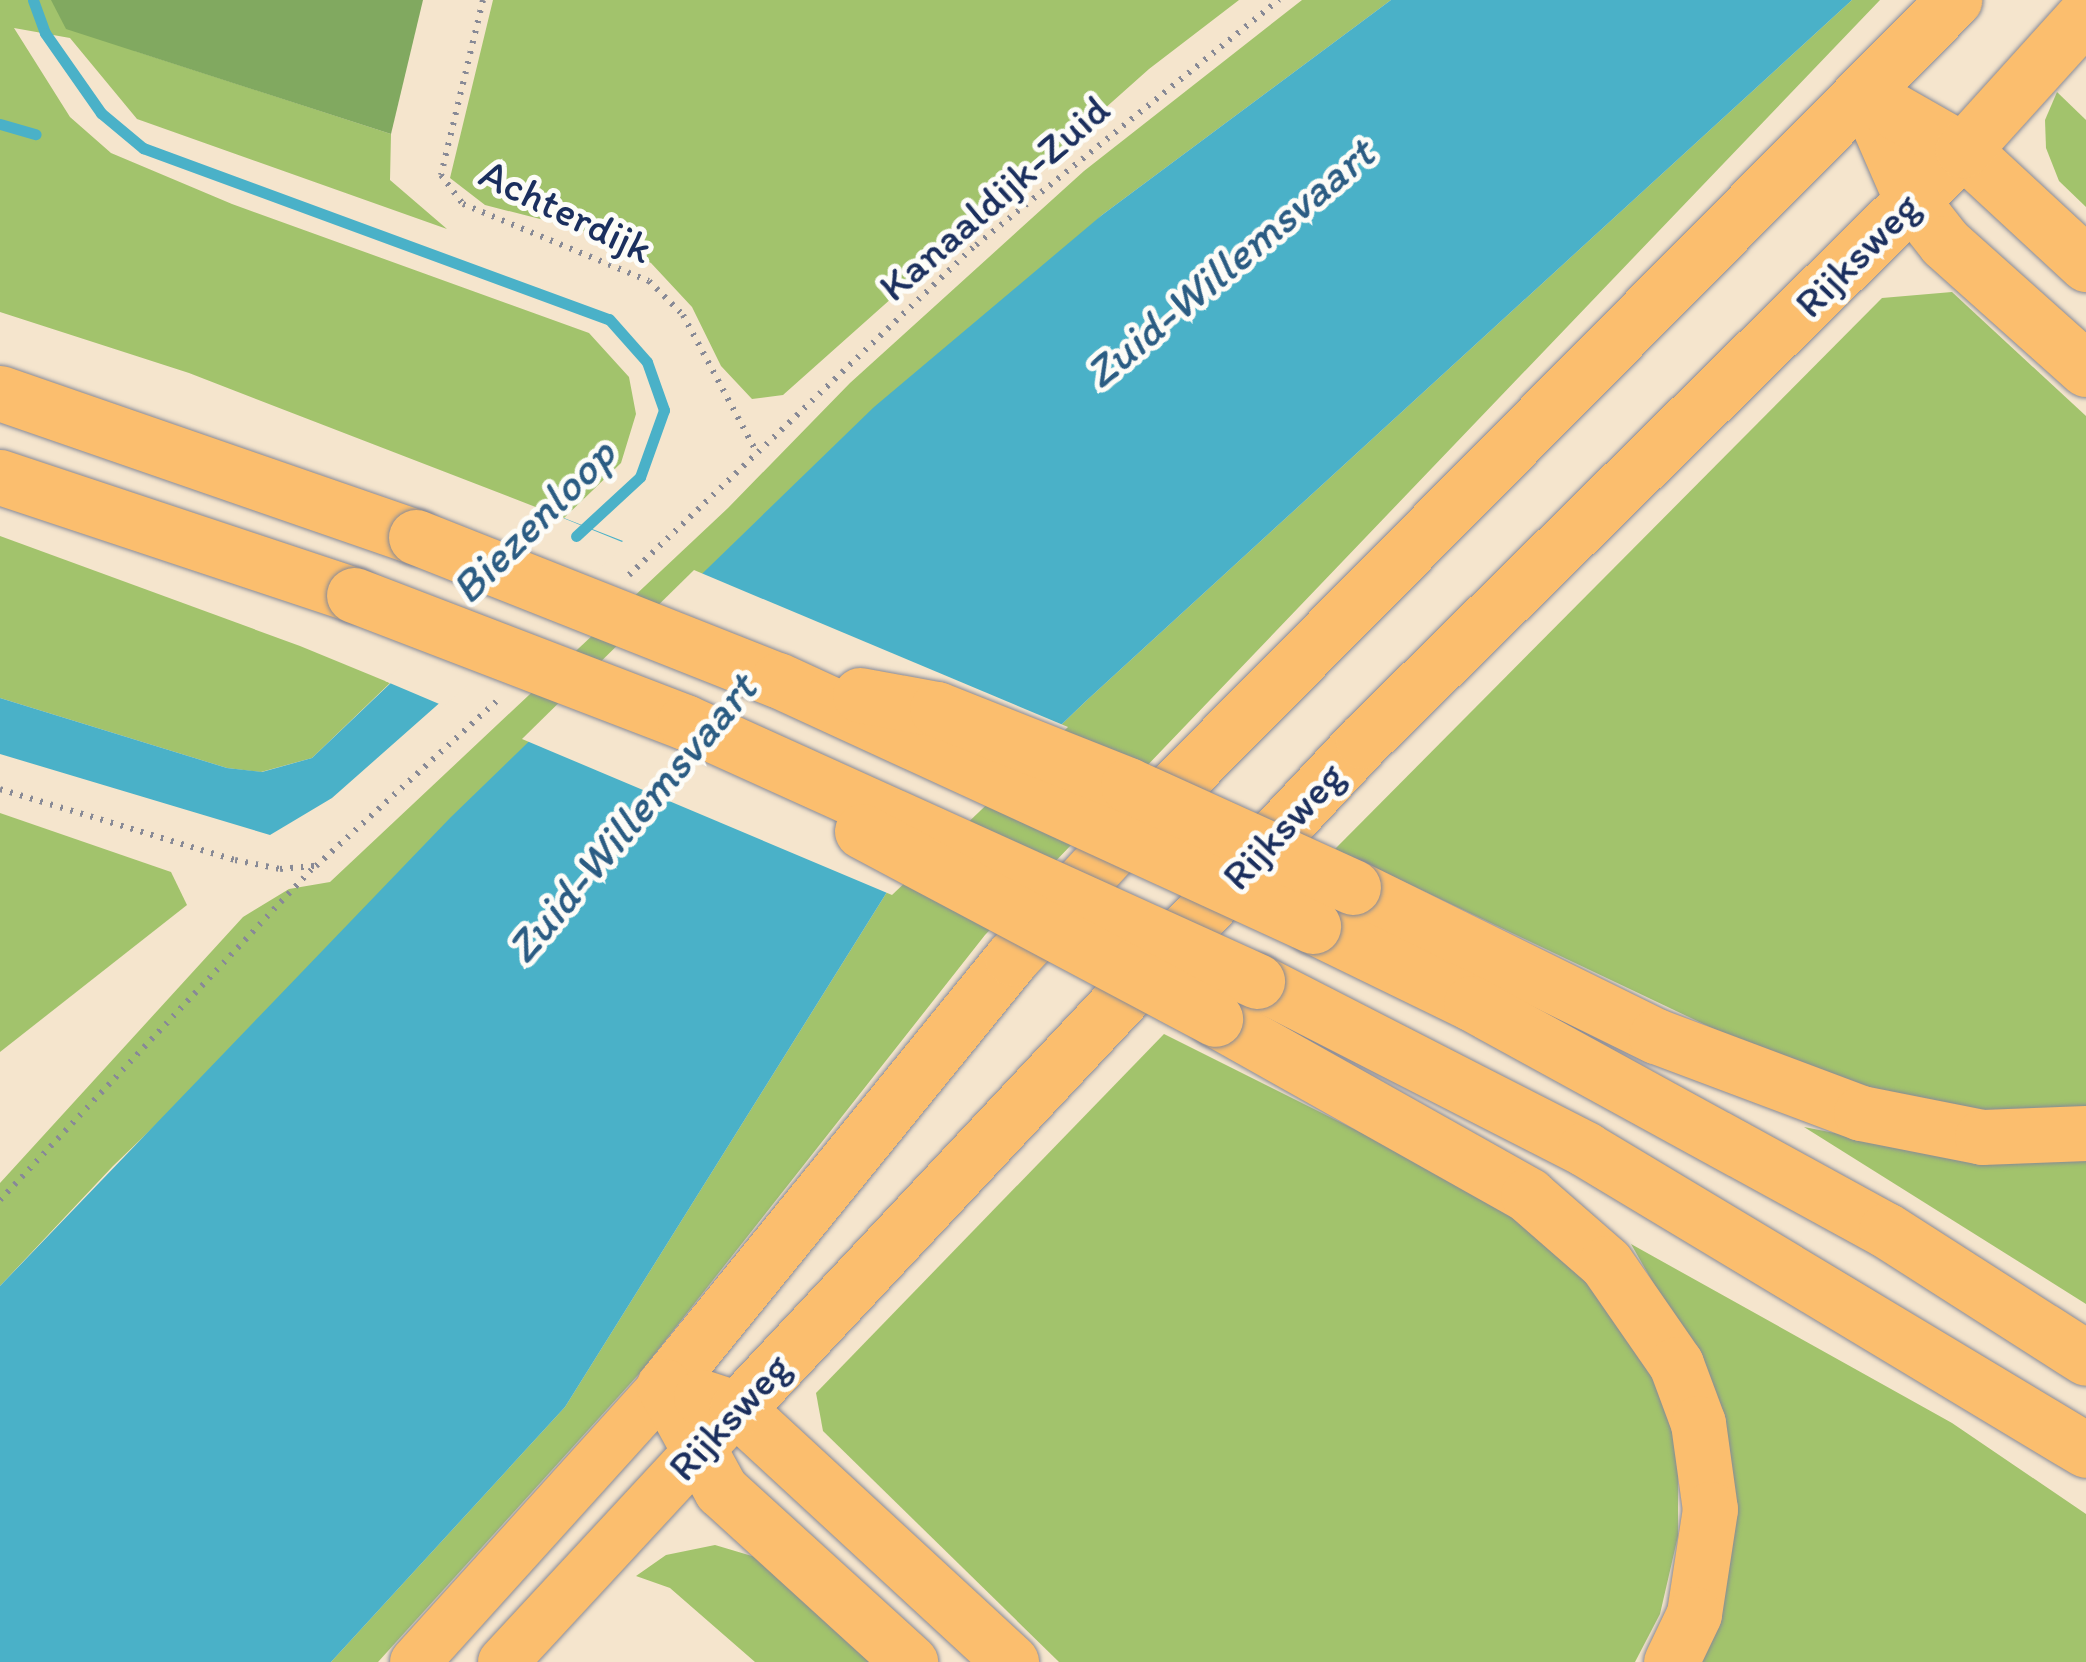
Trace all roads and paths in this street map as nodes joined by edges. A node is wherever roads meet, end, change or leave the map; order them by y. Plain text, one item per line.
1 (483, 0) edge
2 (1279, 0) edge
3 (1954, 0) edge
4 (2086, 14) edge
5 (1866, 96) junction
6 (1963, 150) junction
7 (1912, 201) junction
8 (2086, 264) edge
9 (2086, 369) edge
10 (0, 393) edge
11 (757, 453) joint
12 (0, 477) edge
13 (778, 680) junction
14 (684, 722) junction
15 (0, 790) edge
16 (2086, 1133) edge
17 (0, 1200) edge
18 (2086, 1358) edge
19 (664, 1386) junction
20 (737, 1409) junction
21 (2086, 1450) edge
22 (696, 1452) junction
23 (415, 1662) edge
24 (503, 1662) edge
25 (910, 1662) edge
26 (1011, 1662) edge
27 (1671, 1662) edge

1 - 11 path, Achterdijk
2 - 11 path, Kanaaldijk-Zuid
3 - 5 highway, Rijksweg
4 - 6 highway, Rijksweg
5 - 6 highway
5 - 7 highway
5 - 19 highway, Rijksweg
6 - 7 highway, Rijksweg
6 - 8 highway
7 - 9 highway
7 - 20 highway, Rijksweg
10 - 13 highway, bridge
12 - 14 highway, bridge
13 - 16 highway, bridge
13 - 18 highway, bridge
14 - 21 highway, bridge
14 - 27 highway, bridge
15 - 17 path
19 - 20 highway
19 - 22 highway
19 - 23 main road, Rijksweg
20 - 22 main road, Rijksweg
20 - 26 highway
22 - 24 main road, Rijksweg
22 - 25 highway

